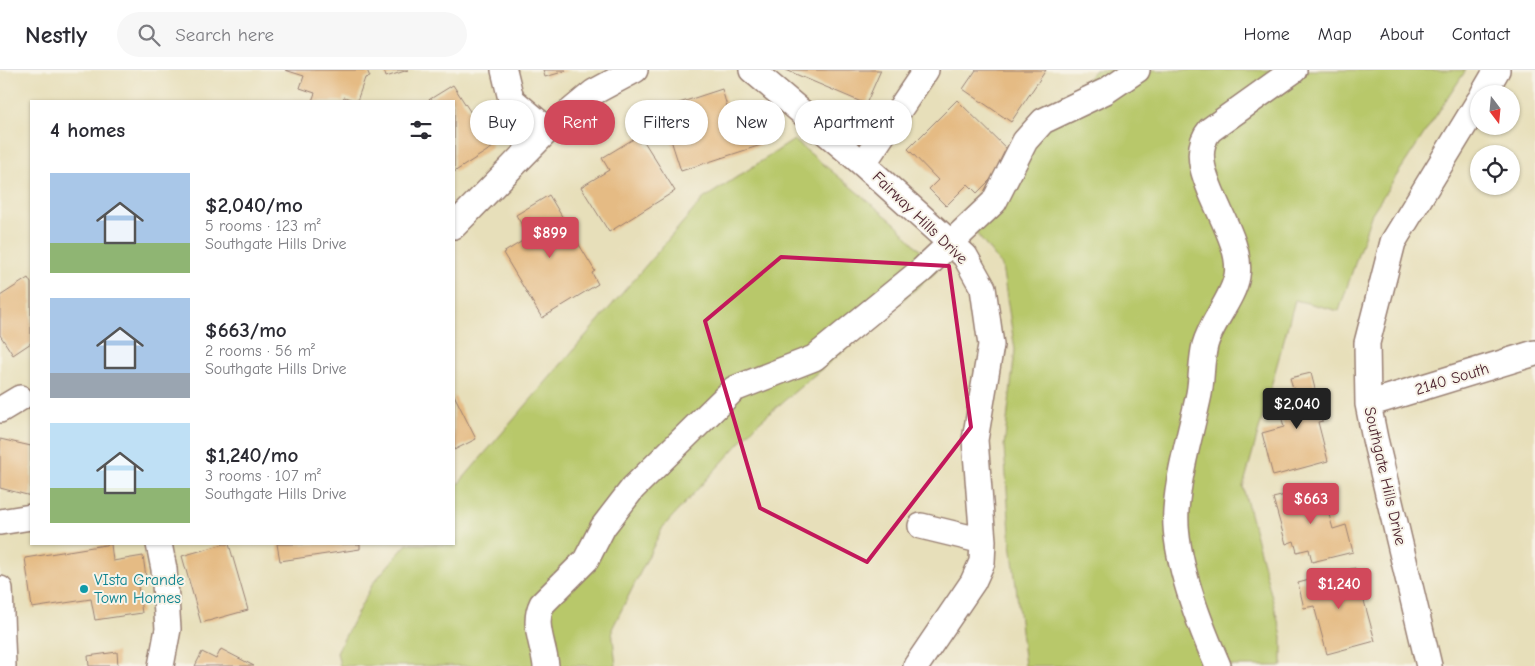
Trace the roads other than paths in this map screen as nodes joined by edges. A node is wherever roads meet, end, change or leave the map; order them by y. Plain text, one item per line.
1 (504, 70) edge
2 (634, 70) edge
3 (752, 70) edge
4 (926, 70) edge
5 (1137, 70) edge
6 (1294, 70) edge
7 (1498, 70) edge
8 (1489, 85) edge
9 (584, 100) edge
10 (1470, 116) edge
11 (544, 127) edge
12 (544, 134) edge
13 (863, 164) junction
14 (455, 225) edge
15 (951, 244) junction
16 (1535, 353) edge
17 (1368, 404) junction
18 (30, 517) edge
19 (0, 522) edge
20 (921, 526) dead end
21 (983, 541) junction
22 (158, 545) edge
23 (0, 590) edge
24 (3, 666) edge
25 (160, 666) edge
26 (546, 666) edge
27 (916, 666) edge
28 (1218, 666) edge
29 (1430, 666) edge

1 - 11 street
2 - 9 street
3 - 13 street, Fairway Hills Drive
4 - 13 street
5 - 15 street
6 - 28 street
7 - 8 street
10 - 17 street, Southgate Hills Drive
12 - 14 street
13 - 15 street, Fairway Hills Drive
15 - 21 street, Fairway Hills Drive
15 - 26 street
16 - 17 street, 2140 South
17 - 29 street, Southgate Hills Drive
18 - 19 street
20 - 21 street
21 - 27 street, Fairway Hills Drive
22 - 25 street
23 - 24 street

